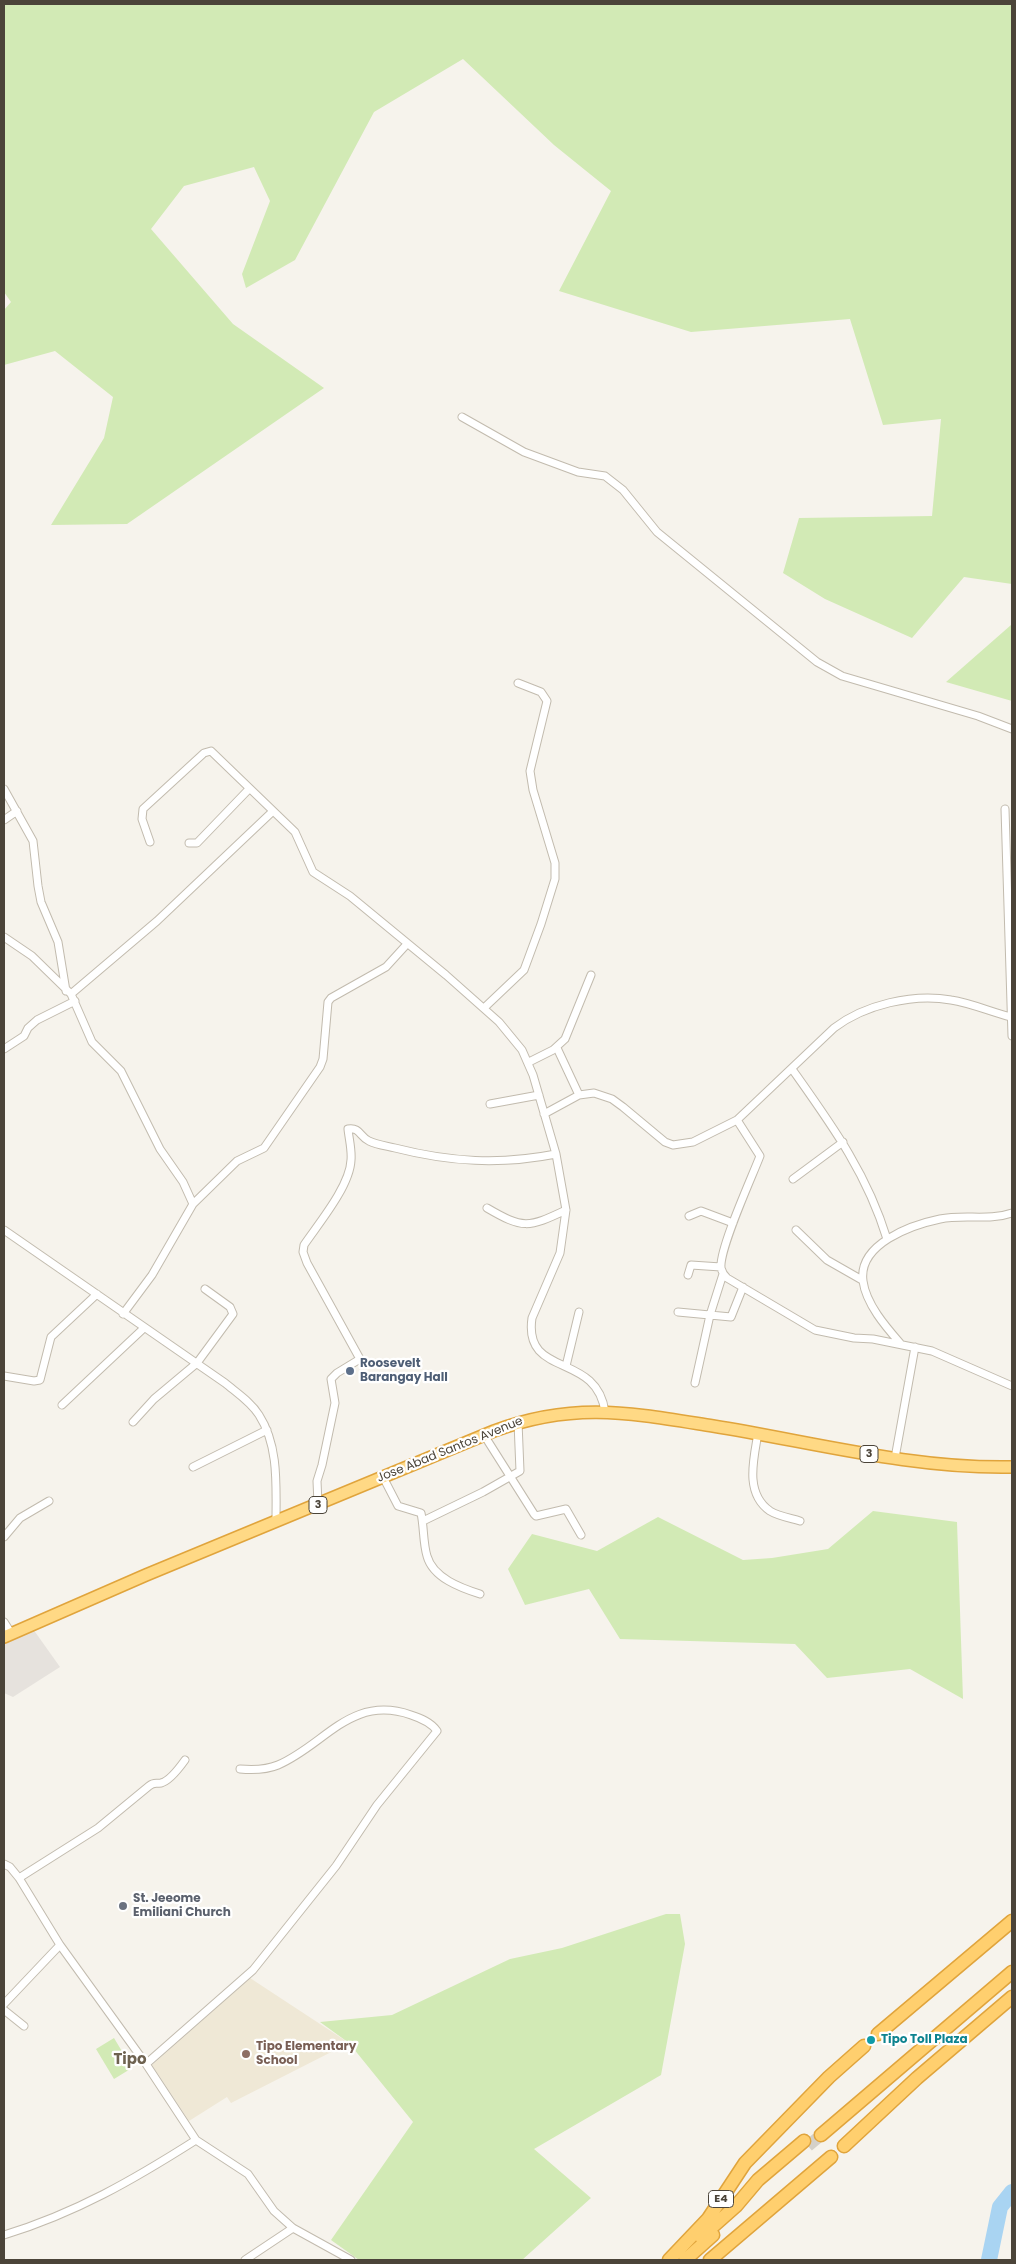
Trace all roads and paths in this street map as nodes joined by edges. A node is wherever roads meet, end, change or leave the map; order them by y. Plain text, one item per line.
1 (462, 417) dead end
2 (518, 683) dead end
3 (1012, 729) edge
4 (4, 789) edge
5 (249, 789) junction
6 (1005, 809) dead end
7 (18, 811) junction
8 (272, 812) junction
9 (4, 820) edge
10 (150, 842) dead end
11 (189, 843) dead end
12 (4, 937) edge
13 (407, 944) junction
14 (592, 975) dead end
15 (71, 996) junction
16 (484, 1008) junction
17 (1010, 1017) junction
18 (1012, 1036) edge
19 (557, 1048) junction
20 (4, 1049) edge
21 (529, 1062) junction
22 (792, 1069) junction
23 (539, 1095) junction
24 (579, 1095) junction
25 (490, 1104) dead end
26 (544, 1114) junction
27 (737, 1120) junction
28 (843, 1142) junction
29 (556, 1154) junction
30 (793, 1179) dead end
31 (192, 1204) junction
32 (487, 1208) dead end
33 (566, 1210) junction
34 (1012, 1213) edge
35 (689, 1216) dead end
36 (733, 1223) junction
37 (4, 1230) edge
38 (796, 1230) dead end
39 (887, 1238) junction
40 (722, 1270) junction
41 (688, 1274) dead end
42 (862, 1280) junction
43 (743, 1287) junction
44 (205, 1289) dead end
45 (97, 1294) junction
46 (579, 1312) dead end
47 (678, 1312) dead end
48 (123, 1314) junction
49 (710, 1315) junction
50 (144, 1328) junction
51 (900, 1344) junction
52 (915, 1347) junction
53 (197, 1363) junction
54 (566, 1366) junction
55 (4, 1376) edge
56 (695, 1383) dead end
57 (1012, 1386) edge
58 (62, 1405) dead end
59 (606, 1412) junction
60 (133, 1422) dead end
61 (518, 1422) junction
62 (267, 1430) junction
63 (758, 1433) junction
64 (484, 1435) junction
65 (895, 1458) junction
66 (194, 1467) dead end
67 (1012, 1467) edge
68 (383, 1477) junction
69 (509, 1477) junction
70 (49, 1501) dead end
71 (318, 1504) junction
72 (276, 1521) junction
73 (423, 1521) junction
74 (800, 1521) dead end
75 (581, 1535) dead end
76 (4, 1537) edge
77 (480, 1594) dead end
78 (4, 1622) edge
79 (8, 1635) edge
80 (185, 1760) dead end
81 (240, 1769) dead end
82 (4, 1864) edge
83 (19, 1878) junction
84 (1012, 1921) edge
85 (60, 1944) junction
86 (1012, 1972) edge
87 (1012, 1997) edge
88 (4, 2004) edge
89 (4, 2010) edge
90 (24, 2026) dead end
91 (878, 2034) dead end
92 (864, 2046) dead end
93 (146, 2064) junction
94 (819, 2132) tunnel mouth
95 (196, 2140) junction
96 (844, 2146) dead end
97 (831, 2157) dead end
98 (293, 2228) junction
99 (4, 2235) edge
100 (246, 2260) edge
101 (351, 2260) edge
102 (669, 2260) edge
103 (675, 2260) edge
104 (685, 2260) edge
105 (710, 2260) edge

1 - 3 street
2 - 16 street
4 - 7 street
5 - 8 street
5 - 10 street
5 - 11 street
6 - 17 street
7 - 9 street
7 - 15 street
8 - 13 street
8 - 15 street
12 - 15 street
13 - 16 street
13 - 31 street
14 - 19 street
15 - 20 street
15 - 31 street
16 - 21 street
17 - 18 street
17 - 22 street
19 - 21 street
19 - 24 street
21 - 23 street
22 - 27 street
22 - 28 street
23 - 25 street
23 - 26 street
24 - 26 street
24 - 27 street
26 - 29 street
27 - 36 street
28 - 30 street
28 - 39 street
29 - 33 street
29 - 71 street
31 - 48 street
32 - 33 street
33 - 54 street
34 - 39 street
35 - 36 street
36 - 40 street
37 - 45 street
38 - 42 street
39 - 42 street
40 - 41 street
40 - 43 street
40 - 49 street
42 - 51 street
43 - 49 street
43 - 51 street
44 - 53 street
45 - 48 street
45 - 55 street
46 - 54 street
47 - 49 street
48 - 50 street
49 - 56 street
50 - 53 street
50 - 58 street
51 - 52 street
52 - 57 street
52 - 65 street
53 - 60 street
53 - 62 street
54 - 59 street
59 - 61 highway, Jose Abad Santos Avenue / 3
59 - 63 highway, Jose Abad Santos Avenue / 3
61 - 64 highway, Jose Abad Santos Avenue / 3
61 - 69 street
62 - 66 street
62 - 72 street
63 - 65 highway, Jose Abad Santos Avenue / 3
63 - 74 street
64 - 68 highway, Jose Abad Santos Avenue / 3
64 - 69 street
65 - 67 highway, Jose Abad Santos Avenue / 3
68 - 71 highway, Jose Abad Santos Avenue / 3
68 - 73 street
69 - 73 street
69 - 75 street
70 - 76 street
71 - 72 highway, Jose Abad Santos Avenue / 3
72 - 79 highway, Jose Abad Santos Avenue / 3
73 - 77 street
78 - 79 street
80 - 83 street
81 - 93 street
82 - 83 street
83 - 85 street
84 - 91 highway
85 - 88 street
85 - 93 street
86 - 94 highway
87 - 96 highway
89 - 90 street
92 - 102 highway, E4
93 - 95 street
95 - 98 street
95 - 99 street
97 - 105 highway
98 - 100 street
98 - 101 street
103 - 104 highway, E4

